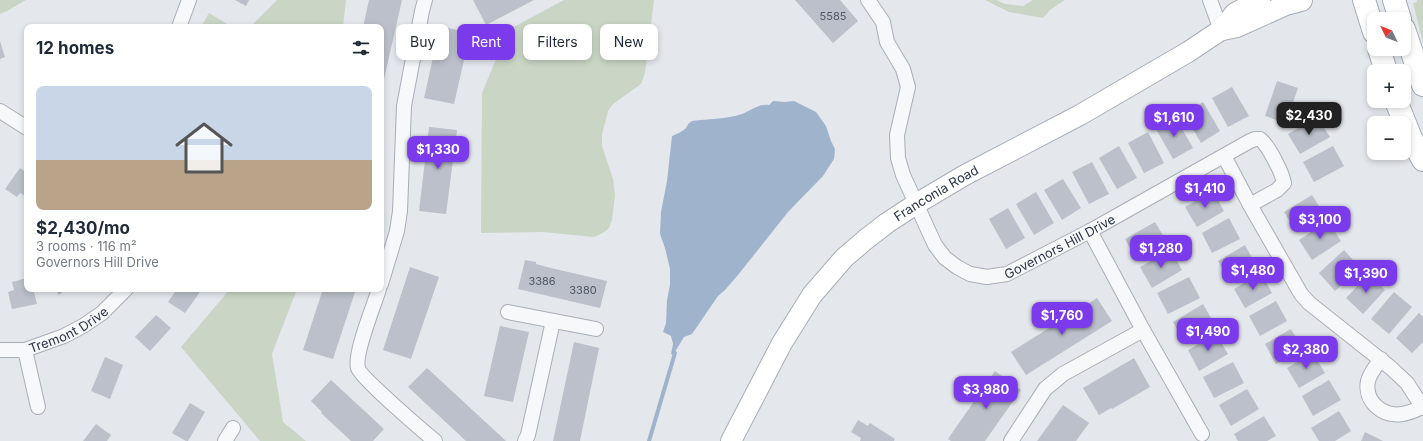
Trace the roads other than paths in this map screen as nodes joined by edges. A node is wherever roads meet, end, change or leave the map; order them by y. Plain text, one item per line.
1 (189, 0) edge
2 (426, 0) edge
3 (868, 0) edge
4 (1210, 0) edge
5 (1260, 0) edge
6 (1353, 0) edge
7 (1394, 0) edge
8 (1296, 1) edge
9 (1398, 12) edge
10 (1367, 14) edge
11 (180, 24) edge
12 (1221, 30) junction
13 (1411, 50) edge
14 (1423, 85) edge
15 (1399, 108) edge
16 (0, 111) edge
17 (24, 126) edge
18 (1224, 156) junction
19 (1423, 160) edge
20 (916, 204) junction
21 (1250, 205) junction
22 (1090, 231) junction
23 (384, 274) edge
24 (123, 292) edge
25 (378, 292) edge
26 (508, 312) dead end
27 (553, 321) junction
28 (596, 329) dead end
29 (1143, 330) junction
30 (0, 350) edge
31 (25, 350) junction
32 (1381, 360) junction
33 (38, 407) dead end
34 (1423, 408) edge
35 (234, 428) dead end
36 (1202, 434) dead end
37 (225, 441) edge
38 (435, 441) edge
39 (525, 441) edge
40 (731, 441) edge
41 (1011, 441) edge

1 - 11 street
2 - 23 street
3 - 20 street, Governors Hill Drive
4 - 12 street
5 - 12 main road, Franconia Road
6 - 10 main road
7 - 9 main road
8 - 12 main road, Franconia Road
12 - 20 main road, Franconia Road
13 - 14 main road
15 - 19 main road
16 - 17 street
18 - 21 street
18 - 21 street, Governors Hill Drive
18 - 22 street, Governors Hill Drive
20 - 22 street, Governors Hill Drive
20 - 40 main road, Franconia Road
21 - 32 street
22 - 29 street
24 - 31 street, Tremont Drive
25 - 38 street
26 - 27 street
27 - 28 street
27 - 39 street
29 - 36 street
29 - 41 street
30 - 31 street, Tremont Drive
31 - 33 street
32 - 34 street
32 - 34 street
35 - 37 street

